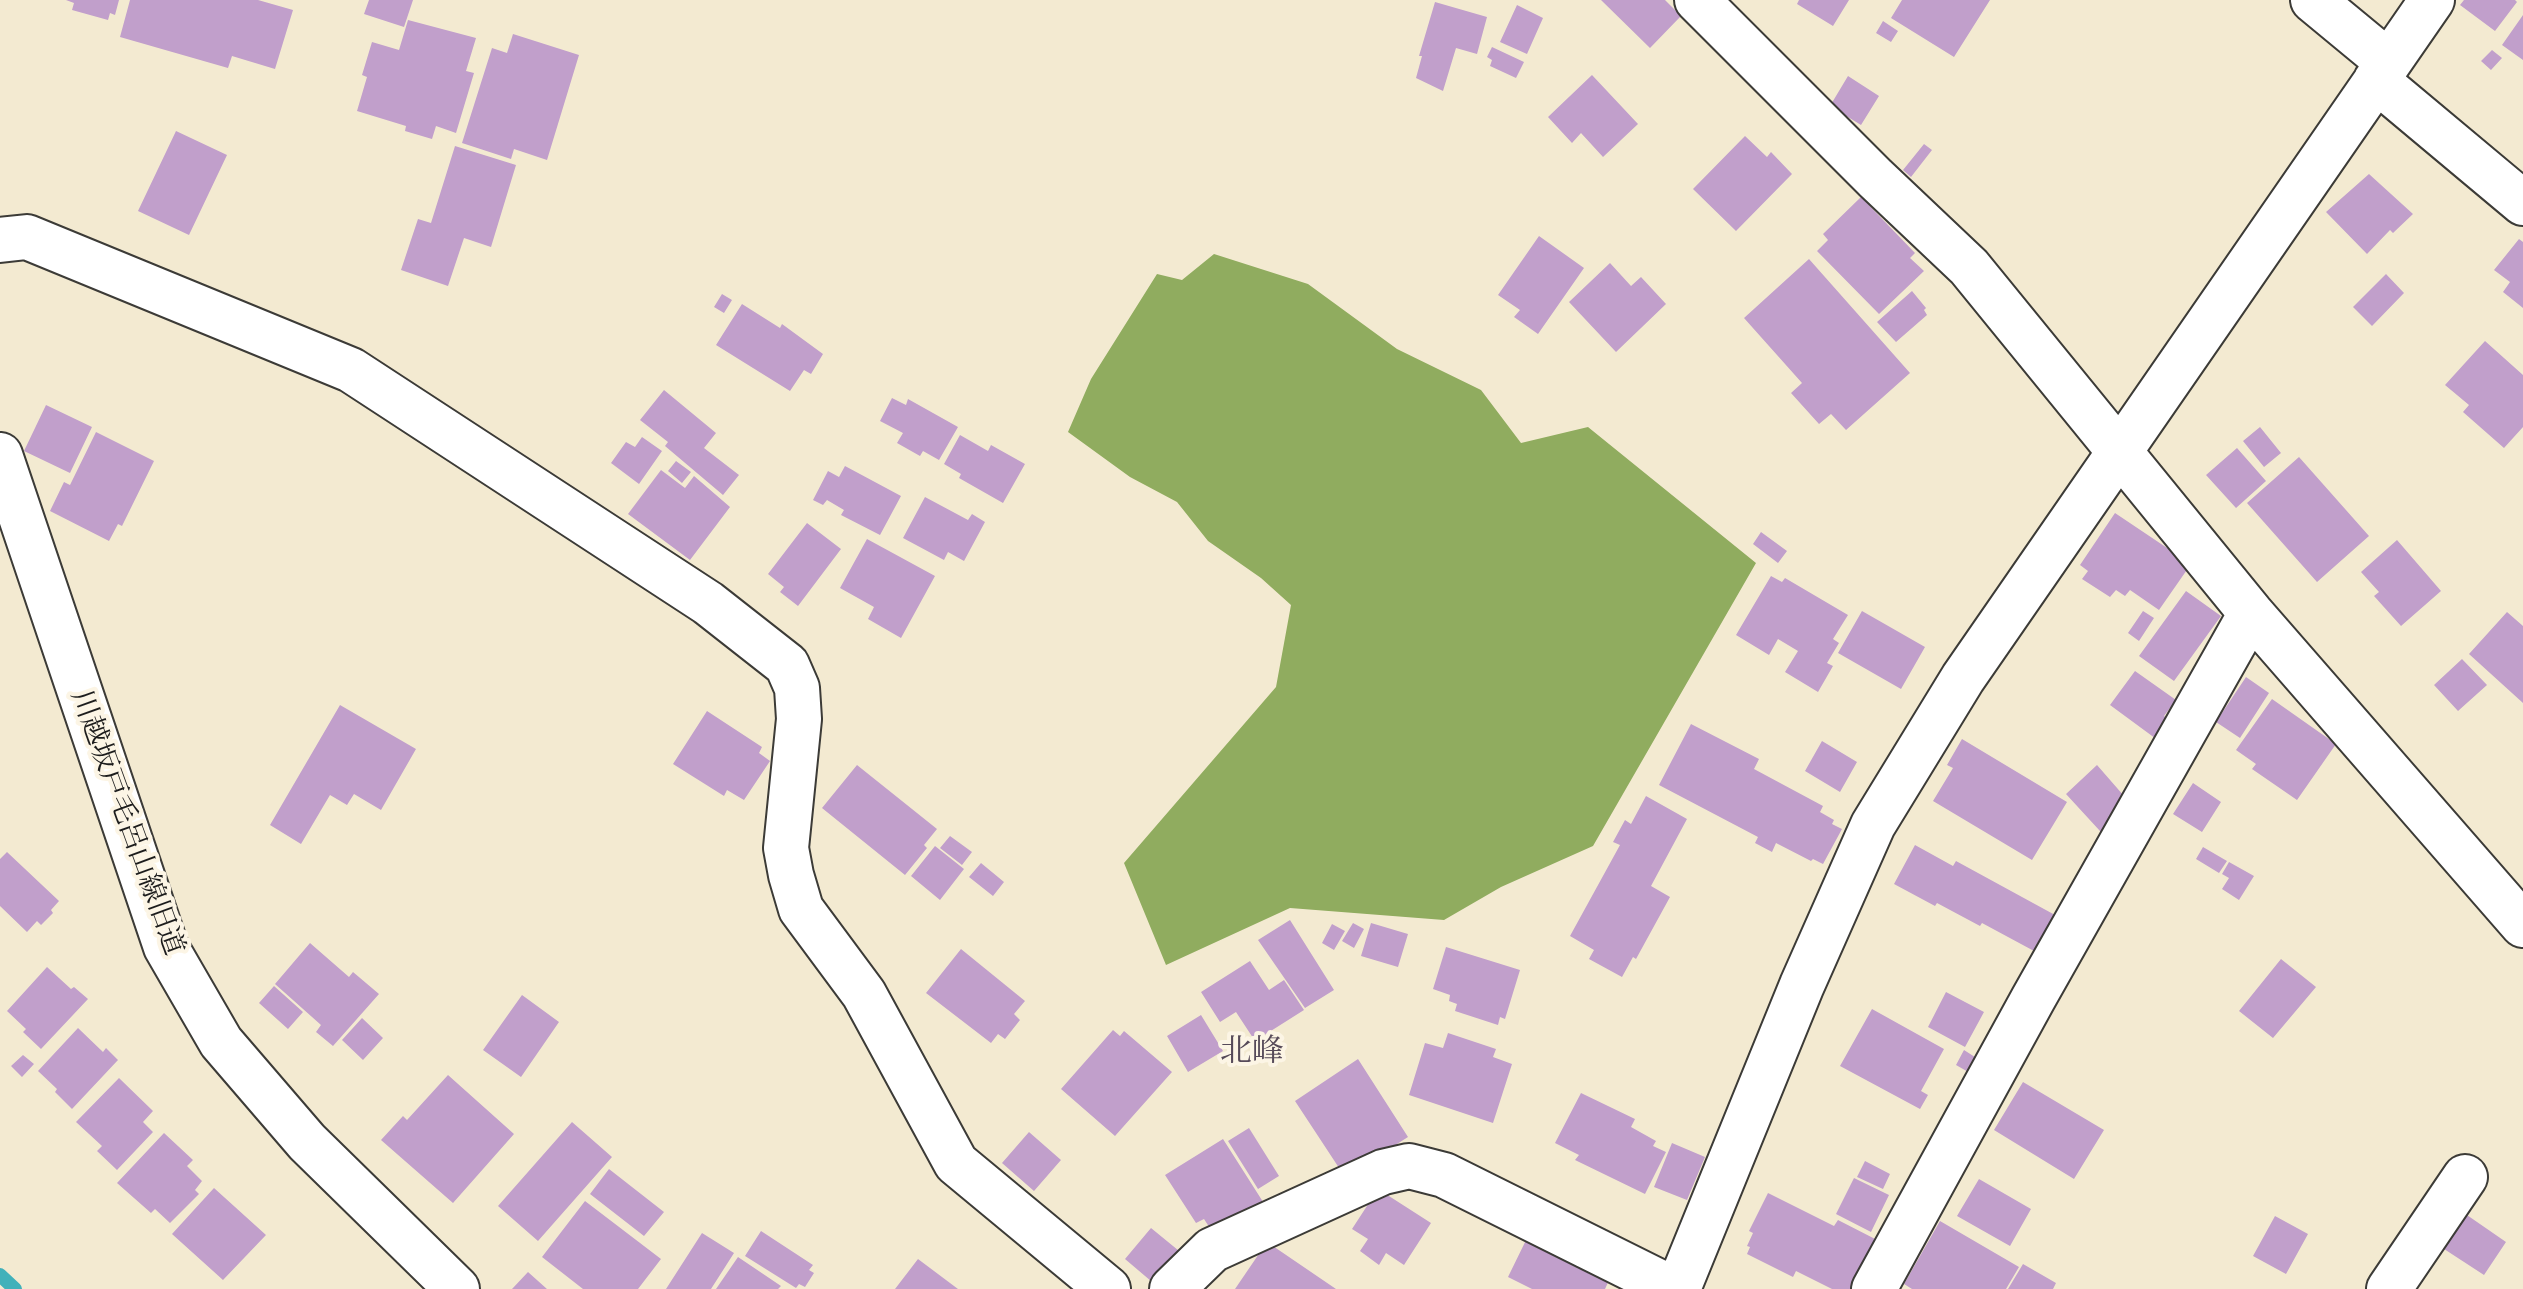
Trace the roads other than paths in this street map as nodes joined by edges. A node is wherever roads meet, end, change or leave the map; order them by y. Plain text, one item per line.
1 (1697, 0) edge
2 (2313, 0) edge
3 (2432, 0) edge
4 (2382, 71) junction
5 (2523, 203) edge
6 (0, 240) edge
7 (2121, 451) junction
8 (0, 455) edge
9 (2251, 613) junction
10 (2523, 925) edge
11 (2465, 1177) dead end
12 (457, 1289) edge
13 (1108, 1289) edge
14 (1172, 1289) edge
15 (1676, 1289) edge
16 (1874, 1289) edge
17 (2389, 1289) edge

1 - 7 street
2 - 4 street
3 - 4 street
4 - 5 street
4 - 7 street
6 - 13 street
7 - 9 street
7 - 15 street
8 - 12 street, 川越坂戸毛呂山線旧道
9 - 10 street
9 - 16 street
11 - 17 street
14 - 15 street

